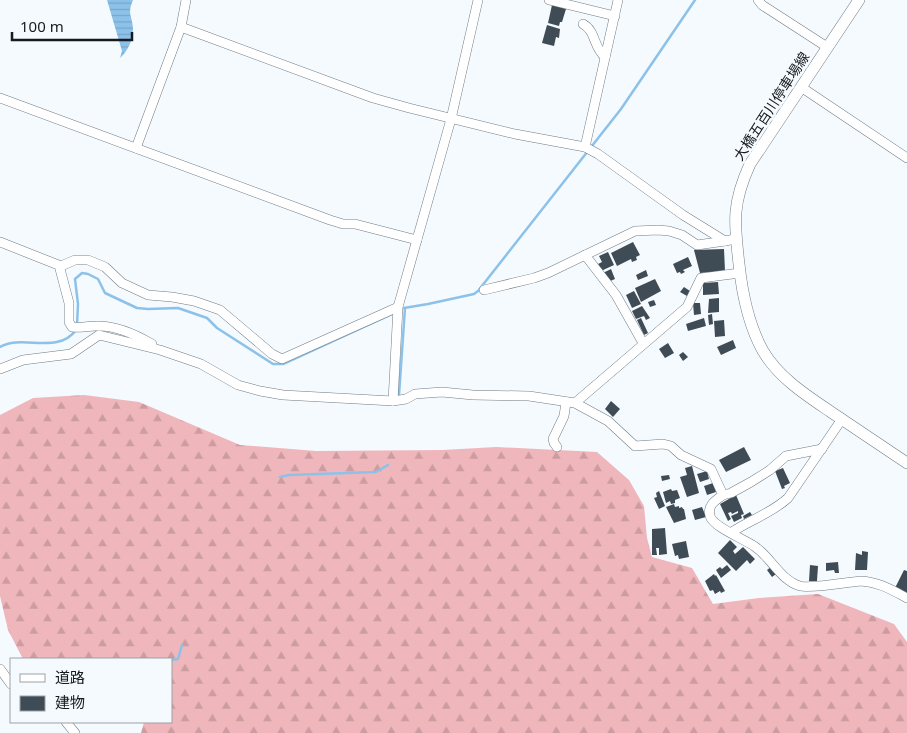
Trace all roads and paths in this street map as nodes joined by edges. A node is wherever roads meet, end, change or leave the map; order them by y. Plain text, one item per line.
1 (186, 0) edge
2 (478, 0) edge
3 (550, 0) edge
4 (618, 0) edge
5 (758, 0) edge
6 (859, 0) edge
7 (615, 16) junction
8 (583, 24) dead end
9 (181, 27) junction
10 (828, 47) junction
11 (605, 57) junction
12 (801, 86) junction
13 (0, 98) edge
14 (451, 119) junction
15 (585, 147) junction
16 (136, 148) junction
17 (907, 158) edge
18 (417, 240) junction
19 (730, 240) junction
20 (0, 242) edge
21 (585, 255) junction
22 (61, 266) junction
23 (740, 273) junction
24 (484, 290) dead end
25 (398, 307) junction
26 (644, 343) junction
27 (160, 350) junction
28 (0, 370) edge
29 (393, 401) junction
30 (570, 403) junction
31 (842, 419) junction
32 (557, 448) dead end
33 (822, 449) junction
34 (907, 462) edge
35 (723, 495) junction
36 (732, 532) junction
37 (907, 598) edge
38 (0, 669) edge
39 (10, 683) edge
40 (67, 723) edge
41 (75, 733) edge

1 - 9 street
2 - 14 street
3 - 7 street
4 - 7 street
5 - 10 street
6 - 10 main road, 大橋五百川停車場線
7 - 11 street
8 - 11 street
9 - 14 street
9 - 16 street
10 - 12 main road, 大橋五百川停車場線
11 - 15 street
12 - 17 street
12 - 19 main road, 大橋五百川停車場線
13 - 16 street
14 - 15 street
14 - 18 street
15 - 19 street
16 - 18 street
18 - 25 street
19 - 21 street
19 - 23 main road, 大橋五百川停車場線
20 - 22 street
21 - 24 street
21 - 26 street
22 - 25 street
22 - 27 street
23 - 26 street
23 - 31 main road, 大橋五百川停車場線
25 - 29 street
26 - 30 street
27 - 28 street
27 - 29 street
29 - 30 street
30 - 32 street
30 - 35 street
31 - 33 street
31 - 34 main road, 大橋五百川停車場線
33 - 35 street
33 - 36 street
35 - 36 street
36 - 37 street
38 - 39 street
40 - 41 street

